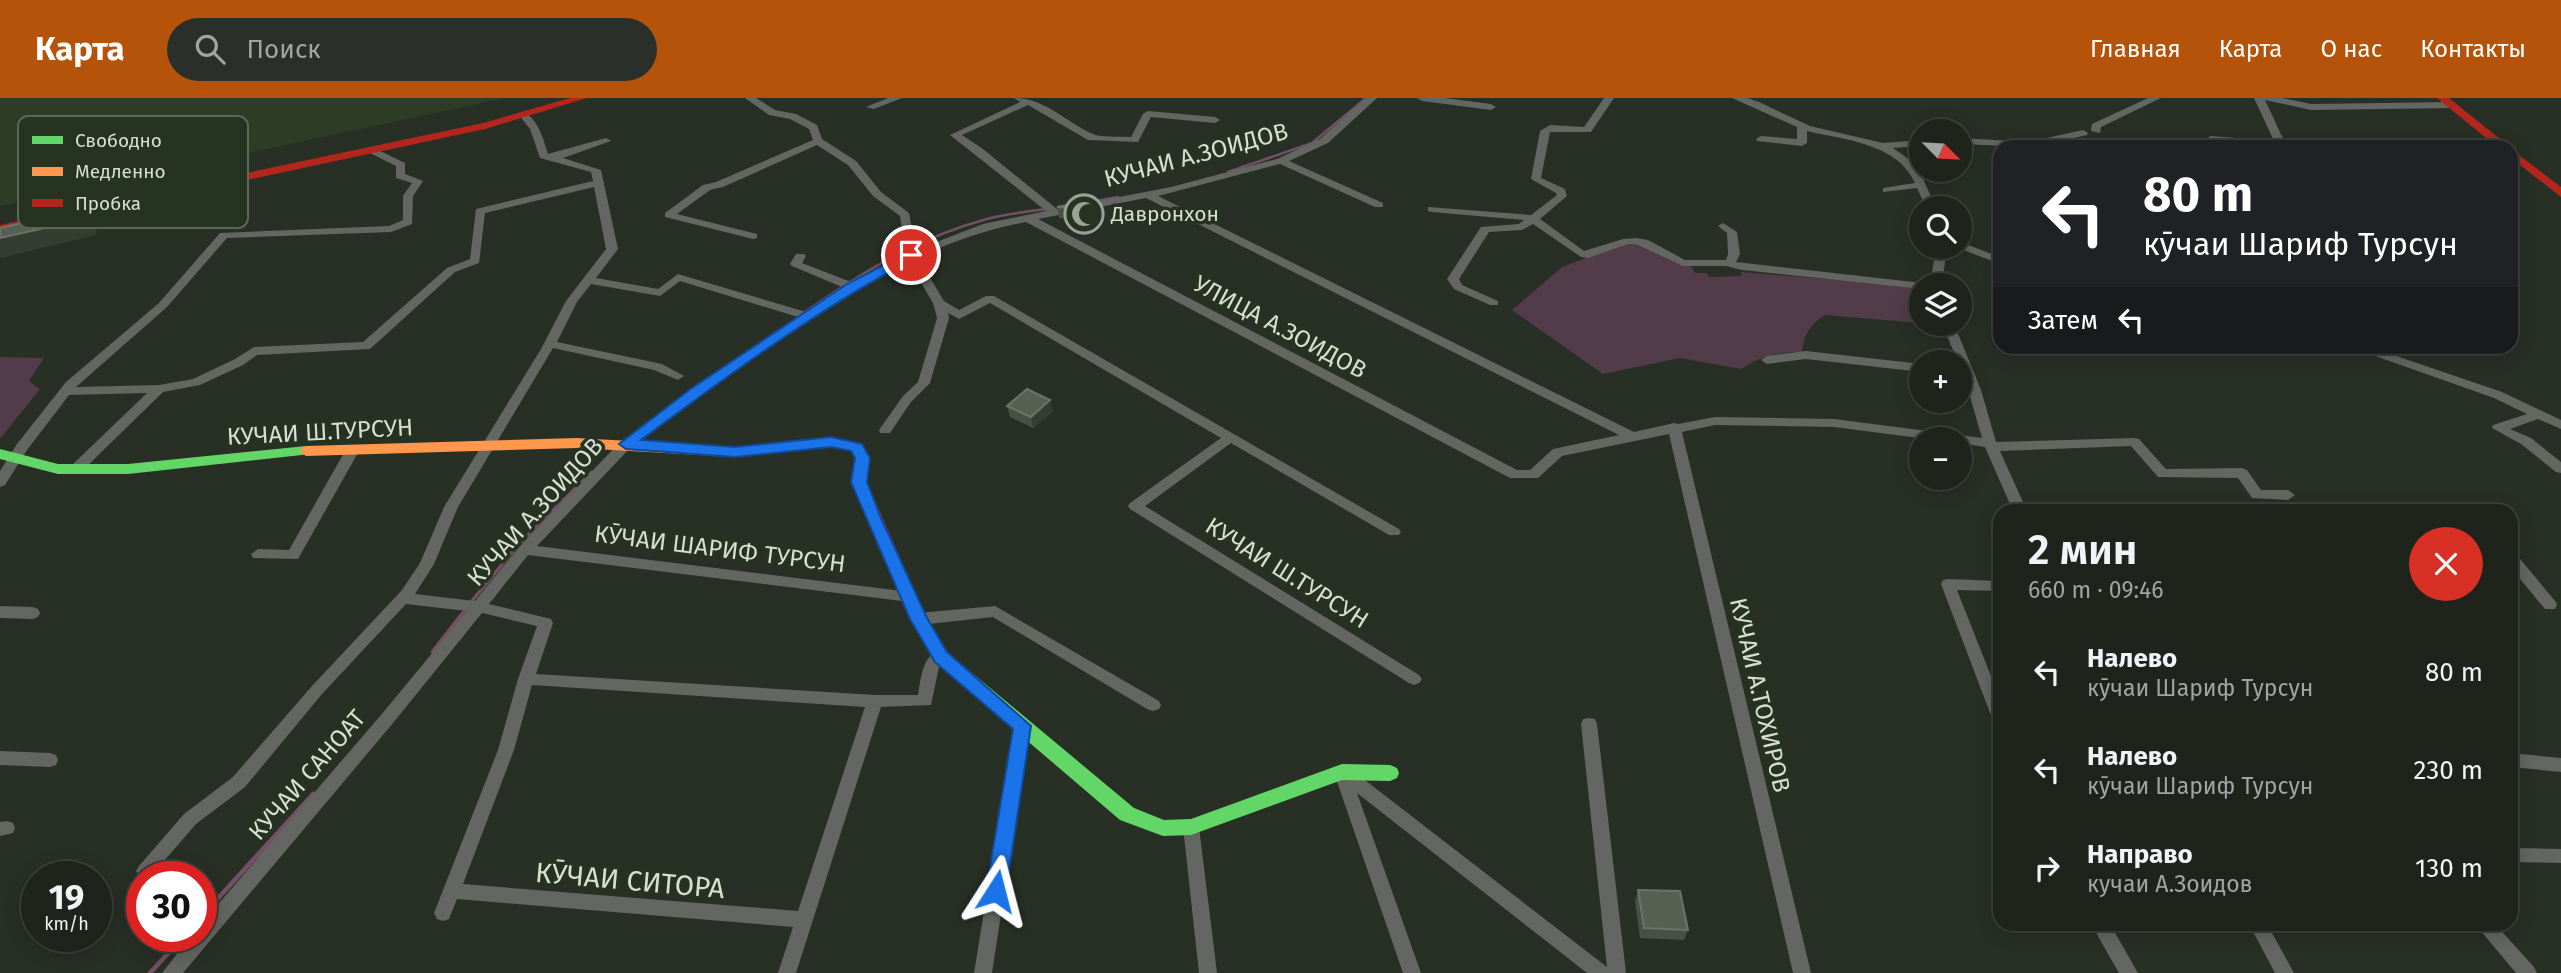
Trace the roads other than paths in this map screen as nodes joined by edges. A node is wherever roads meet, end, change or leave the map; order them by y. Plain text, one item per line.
1 (549, 98) edge
2 (582, 98) edge
3 (750, 98) edge
4 (897, 98) edge
5 (1372, 98) edge
6 (1422, 98) edge
7 (1609, 98) edge
8 (1737, 98) edge
9 (2156, 98) edge
10 (2259, 98) edge
11 (2268, 98) edge
12 (1023, 100) edge
13 (2447, 102) edge
14 (871, 107) dead end
15 (1491, 107) dead end
16 (524, 115) junction
17 (1215, 120) dead end
18 (1802, 125) junction
19 (2096, 131) dead end
20 (2083, 134) dead end
21 (1761, 139) dead end
22 (1972, 140) edge
23 (2060, 140) edge
24 (2279, 140) edge
25 (2495, 140) edge
26 (606, 141) dead end
27 (818, 141) junction
28 (1993, 142) edge
29 (1909, 144) edge
30 (1883, 146) junction
31 (374, 151) junction
32 (547, 157) junction
33 (2518, 158) edge
34 (1281, 161) junction
35 (248, 170) edge
36 (248, 173) edge
37 (598, 183) junction
38 (1919, 185) junction
39 (1887, 190) dead end
40 (2561, 193) edge
41 (1147, 195) junction
42 (1925, 196) edge
43 (1379, 205) dead end
44 (1432, 209) dead end
45 (1051, 210) junction
46 (18, 216) edge
47 (1026, 217) junction
48 (1532, 218) junction
49 (0, 219) edge
50 (18, 225) edge
51 (1723, 226) dead end
52 (0, 229) edge
53 (753, 236) dead end
54 (1972, 250) edge
55 (910, 251) junction
56 (800, 256) dead end
57 (1993, 258) edge
58 (1730, 263) junction
59 (589, 279) junction
60 (1909, 285) edge
61 (851, 286) junction
62 (939, 303) junction
63 (1494, 303) dead end
64 (804, 315) junction
65 (550, 344) junction
66 (2377, 354) edge
67 (1768, 360) dead end
68 (1909, 367) edge
69 (678, 376) dead end
70 (159, 389) junction
71 (65, 391) junction
72 (1972, 395) edge
73 (2541, 414) junction
74 (2561, 425) edge
75 (1674, 427) junction
76 (884, 430) dead end
77 (1633, 436) junction
78 (1231, 437) junction
79 (622, 444) junction
80 (1991, 445) junction
81 (486, 447) junction
82 (352, 451) junction
83 (0, 454) edge
84 (18, 457) junction
85 (76, 469) junction
86 (2561, 469) edge
87 (0, 482) edge
88 (2288, 495) dead end
89 (2017, 504) edge
90 (1394, 532) dead end
91 (525, 550) junction
92 (258, 554) dead end
93 (2518, 566) edge
94 (1993, 586) edge
95 (910, 597) junction
96 (402, 598) junction
97 (2550, 605) dead end
98 (472, 607) junction
99 (0, 612) edge
100 (33, 613) dead end
101 (919, 619) junction
102 (941, 657) junction
103 (526, 679) junction
104 (1414, 679) dead end
105 (1993, 700) edge
106 (875, 701) junction
107 (1153, 705) dead end
108 (1589, 724) dead end
109 (1022, 726) junction
110 (0, 758) edge
111 (50, 760) dead end
112 (2518, 761) edge
113 (2561, 765) edge
114 (1342, 772) junction
115 (1390, 773) dead end
116 (1191, 827) junction
117 (2518, 855) edge
118 (2561, 856) edge
119 (154, 861) edge
120 (451, 891) junction
121 (443, 913) dead end
122 (804, 920) junction
123 (2104, 931) edge
124 (2262, 931) edge
125 (2490, 931) edge
126 (172, 973) edge
127 (787, 973) edge
128 (984, 973) edge
129 (1208, 973) edge
130 (1412, 973) edge
131 (1601, 973) edge
132 (1617, 973) edge
133 (1802, 973) edge
134 (2129, 973) edge
135 (2286, 973) edge
136 (2528, 973) edge

1 - 35 main road
2 - 16 main road
3 - 27 street
4 - 14 street
5 - 34 street, КУЧАИ А.ЗОИДОВ
6 - 15 street
7 - 48 street
8 - 18 street
9 - 19 street
10 - 24 street
11 - 13 street
12 - 17 street
12 - 45 street
13 - 25 main road
16 - 31 main road
16 - 32 street
18 - 21 street
18 - 30 street
20 - 23 street
22 - 28 street
26 - 32 street
27 - 53 street
27 - 55 street
29 - 30 street
30 - 38 street
31 - 36 main road
31 - 71 street
32 - 37 street
33 - 40 main road
34 - 41 street, КУЧАИ А.ЗОИДОВ
34 - 43 street
37 - 59 street
37 - 70 street
38 - 39 street
38 - 42 street
41 - 45 street, КУЧАИ А.ЗОИДОВ
41 - 77 street
44 - 48 street
45 - 47 street, КУЧАИ А.ЗОИДОВ
46 - 49 main road
47 - 55 street, КУЧАИ А.ЗОИДОВ
47 - 77 street, УЛИЦА А.ЗОИДОВ
48 - 58 street
48 - 63 street
50 - 52 main road
51 - 58 street
54 - 57 street
55 - 61 street, КУЧАИ А.ЗОИДОВ
55 - 62 street
56 - 61 street
58 - 60 street
59 - 64 street
59 - 65 street
61 - 64 street, КУЧАИ А.ЗОИДОВ
62 - 76 street
62 - 78 street
64 - 79 street, КУЧАИ А.ЗОИДОВ
65 - 69 street
65 - 81 street
66 - 73 street
67 - 68 street
70 - 71 street
70 - 85 street
71 - 84 street
72 - 80 street
73 - 74 street
73 - 86 street
75 - 77 street
75 - 80 street
75 - 133 street, КУЧАИ А.ТОХИРОВ
78 - 90 street
78 - 104 street, КУЧАИ Ш.ТУРСУН
79 - 81 main road, КУЧАИ Ш.ТУРСУН
79 - 91 street, КУЧАИ А.ЗОИДОВ
79 - 95 main road
80 - 88 street
80 - 89 street
81 - 82 main road, КУЧАИ Ш.ТУРСУН
81 - 96 street
82 - 85 main road, КУЧАИ Ш.ТУРСУН
82 - 92 street
83 - 84 main road, КУЧАИ Ш.ТУРСУН
84 - 85 main road, КУЧАИ Ш.ТУРСУН
84 - 87 street
91 - 95 street, КӮЧАИ ШАРИФ ТУРСУН
91 - 98 street, КУЧАИ А.ЗОИДОВ
93 - 97 street
94 - 105 street
95 - 101 main road
96 - 98 street
96 - 119 street
98 - 103 street
98 - 126 street, КУЧАИ САНОАТ
99 - 100 street
101 - 102 main road
101 - 107 street
102 - 106 street
102 - 109 main road
103 - 106 street
103 - 120 street
106 - 122 street
108 - 132 street
109 - 116 main road
109 - 128 street
110 - 111 street
112 - 113 street
114 - 115 main road
114 - 116 main road
114 - 130 street
114 - 131 street
116 - 129 street
117 - 118 street
120 - 121 street
120 - 122 street, КӮЧАИ СИТОРА
122 - 127 street
123 - 134 street
124 - 135 street
125 - 136 street

